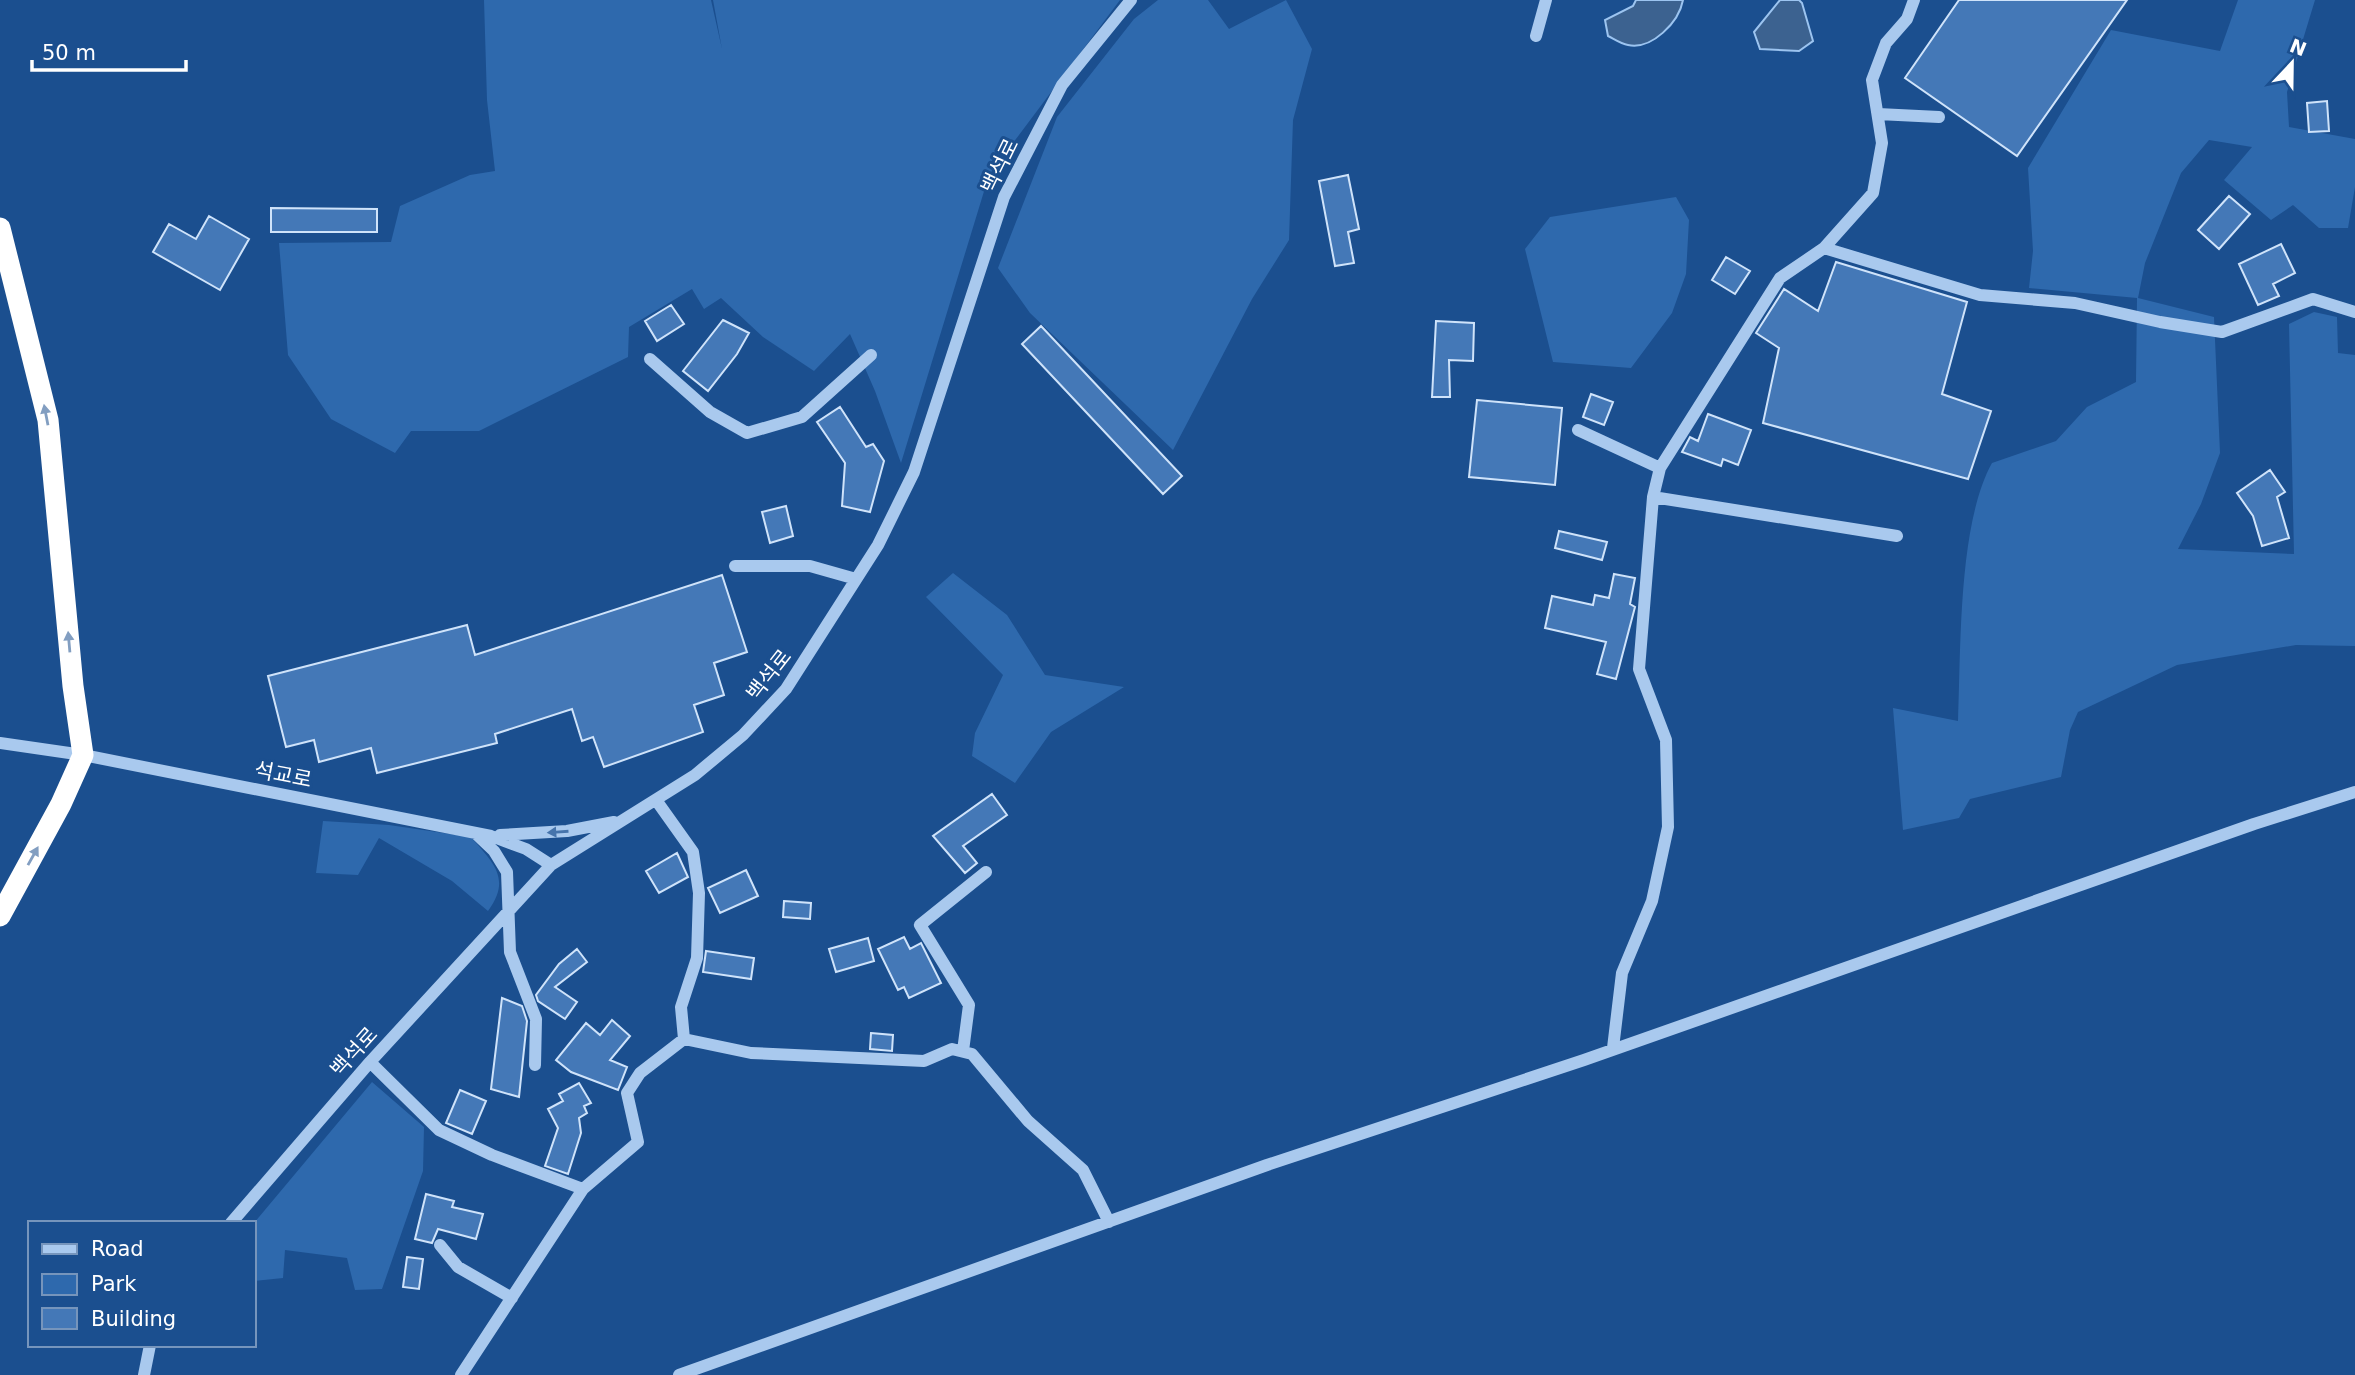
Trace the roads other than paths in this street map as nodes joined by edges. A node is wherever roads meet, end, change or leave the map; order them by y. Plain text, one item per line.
1 (1131, 0) edge
2 (1546, 0) edge
3 (1914, 0) edge
4 (1536, 36) dead end
5 (1878, 114) junction
6 (1939, 117) dead end
7 (0, 228) edge
8 (1824, 248) junction
9 (2355, 312) edge
10 (871, 355) dead end
11 (650, 359) dead end
12 (1578, 430) dead end
13 (1660, 468) junction
14 (1653, 498) junction
15 (1897, 537) dead end
16 (735, 566) dead end
17 (856, 579) junction
18 (0, 743) edge
19 (83, 755) junction
20 (2355, 792) edge
21 (656, 800) junction
22 (624, 820) junction
23 (475, 832) junction
24 (491, 836) junction
25 (551, 865) junction
26 (986, 872) dead end
27 (508, 912) junction
28 (0, 916) edge
29 (684, 1040) junction
30 (1613, 1048) junction
31 (963, 1051) junction
32 (370, 1062) junction
33 (535, 1065) dead end
34 (583, 1189) junction
35 (233, 1221) edge
36 (1109, 1222) junction
37 (440, 1245) dead end
38 (512, 1298) junction
39 (150, 1347) edge
40 (144, 1375) edge
41 (461, 1375) edge
42 (679, 1375) edge

1 - 17 street, 백석로
2 - 4 street
3 - 5 street
5 - 6 street
5 - 8 street
19 -> 7 highway
8 - 9 street
8 - 13 street
10 - 11 street
12 - 13 street
13 - 14 street
14 - 15 street
14 - 30 street
16 - 17 street
17 - 21 street, 백석로
18 - 19 street, 석교로
19 - 23 street, 석교로
28 -> 19 highway
20 - 30 street
21 - 22 street, 백석로
21 - 29 street
22 -> 24 street
22 - 25 street, 백석로
23 - 24 street, 석교로
23 - 27 street
24 - 25 street, 석교로
25 - 27 street, 백석로
26 - 31 street
27 - 32 street, 백석로
27 - 33 street
29 - 31 street
29 - 34 street
30 - 36 street
31 - 36 street
32 - 34 street
32 - 35 street, 백석로
34 - 38 street
36 - 42 street
37 - 38 street
38 - 41 street
39 - 40 street

